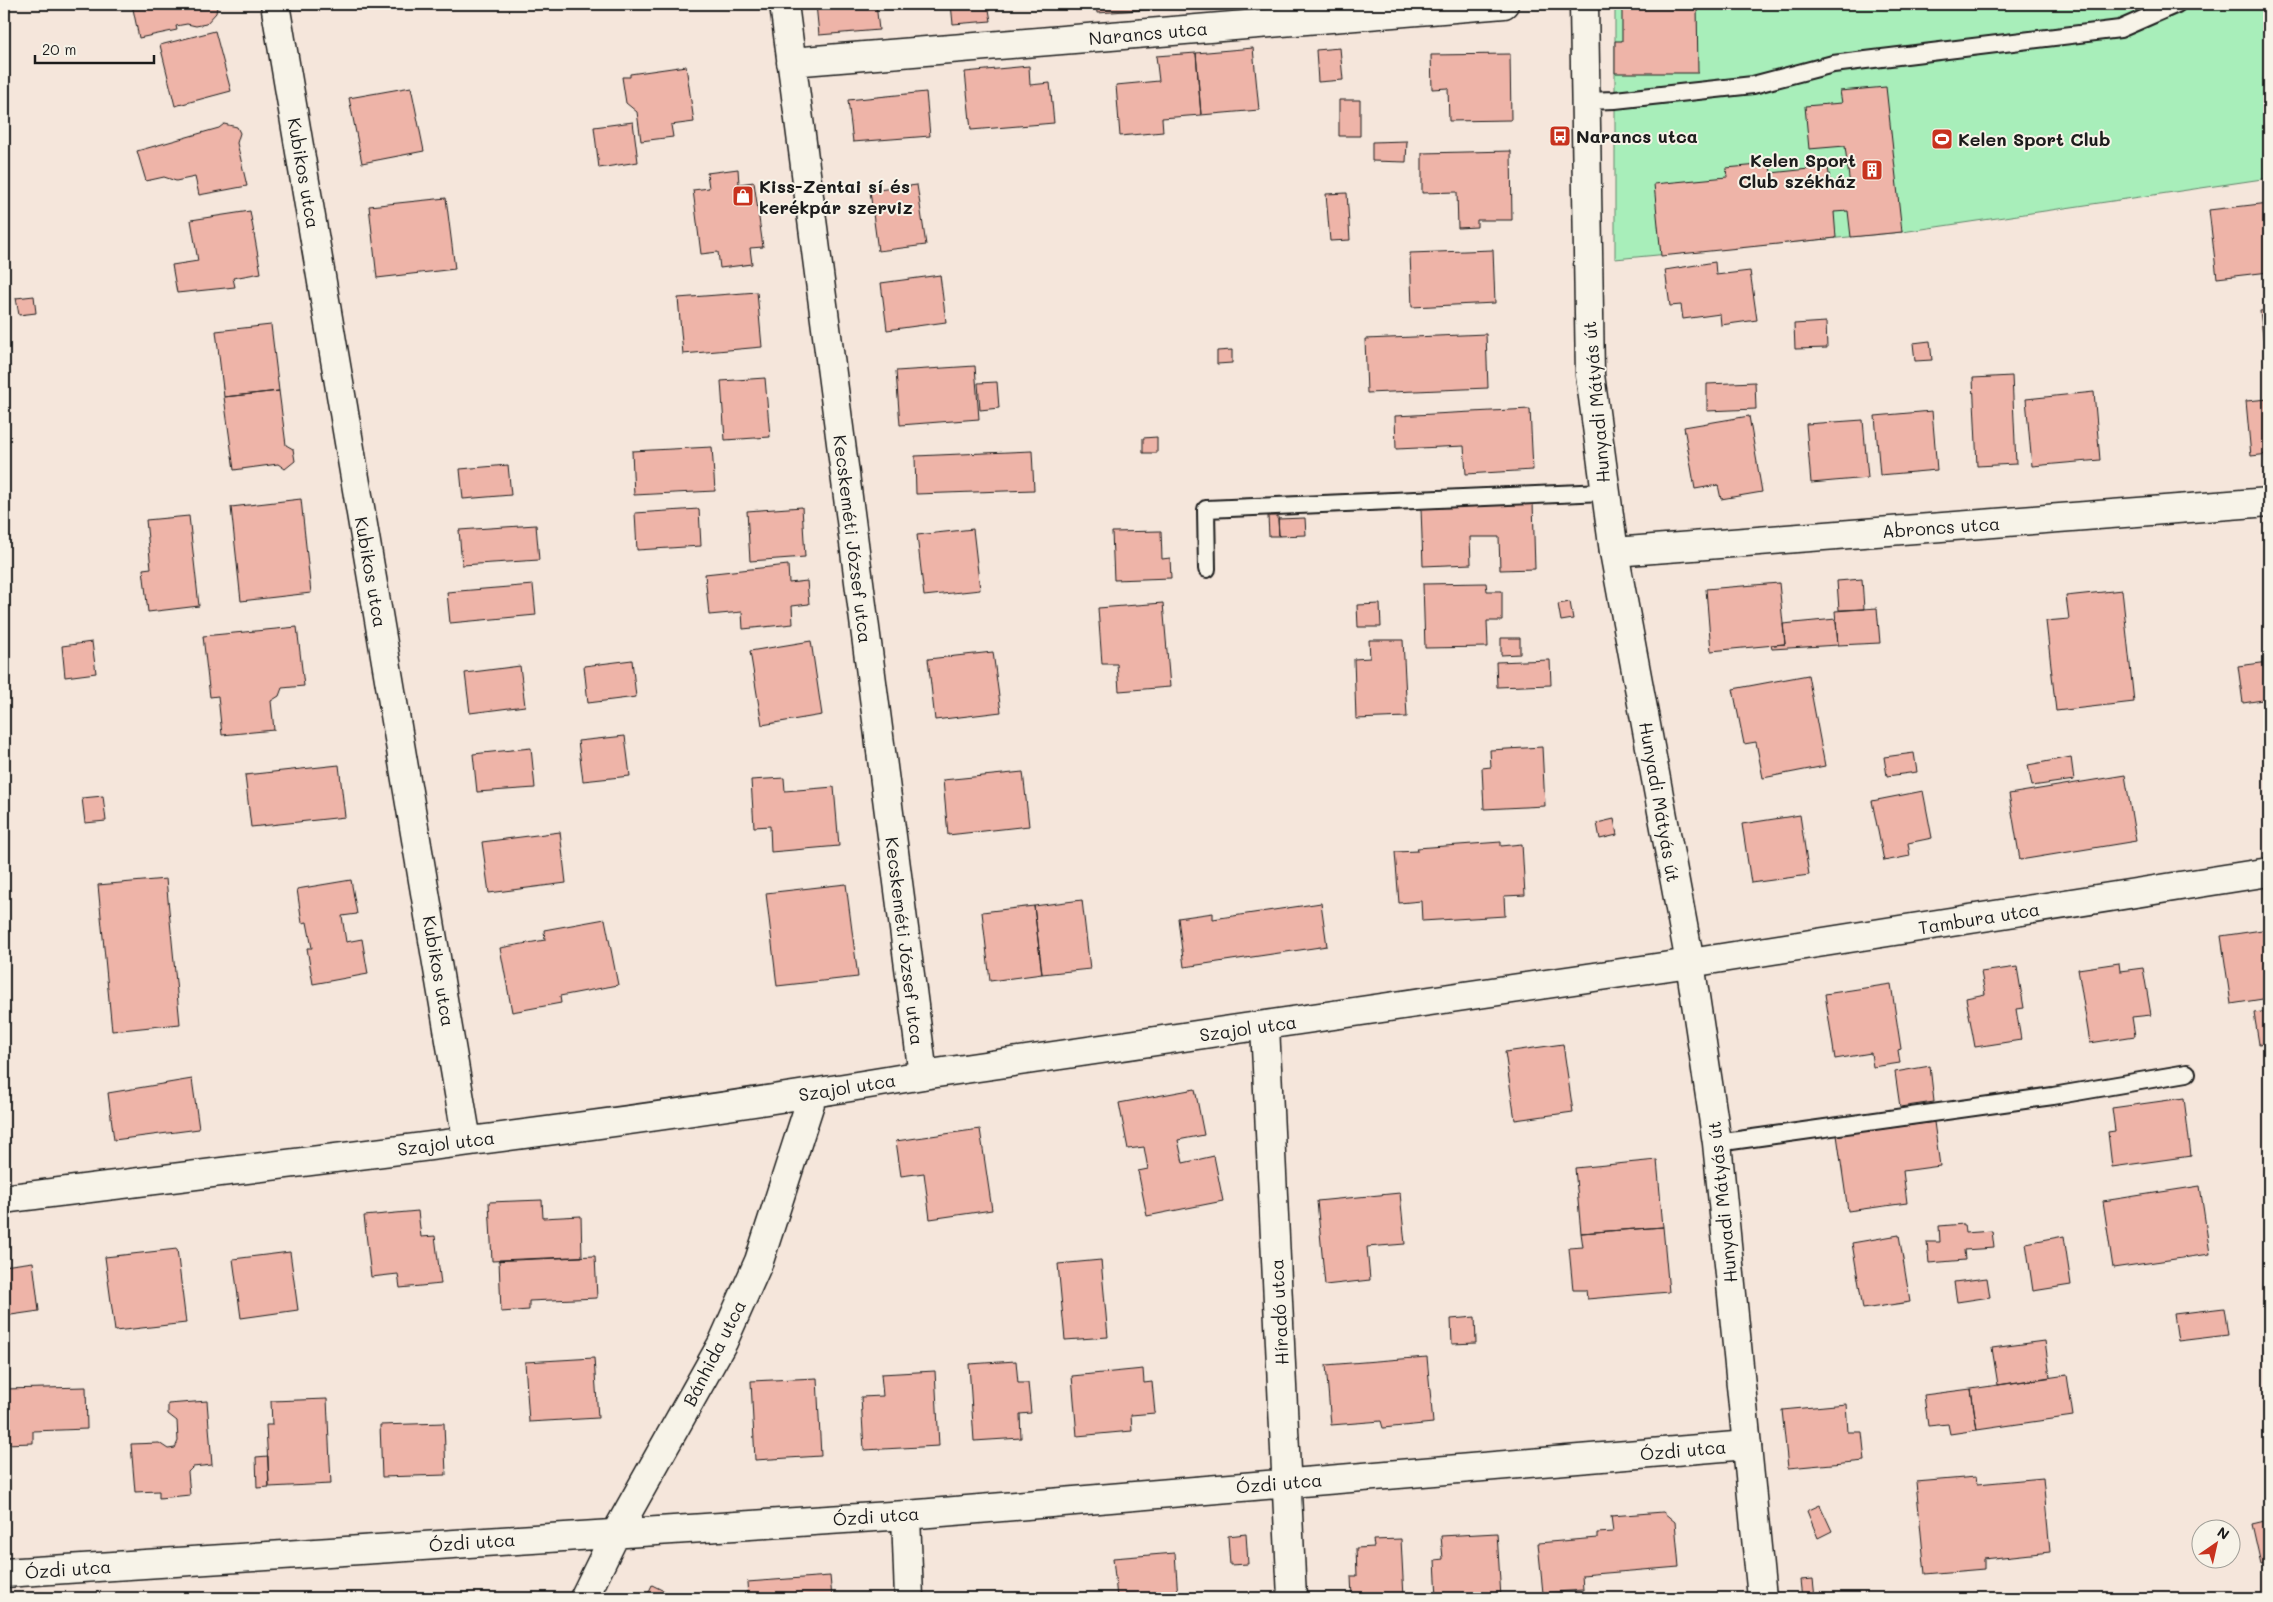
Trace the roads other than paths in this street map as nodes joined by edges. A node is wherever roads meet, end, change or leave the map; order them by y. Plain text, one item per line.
1 (275, 4) edge
2 (784, 4) edge
3 (1504, 4) edge
4 (1584, 4) edge
5 (2178, 4) edge
6 (791, 62) junction
7 (1585, 101) junction
8 (1604, 492) junction
9 (2269, 502) edge
10 (1614, 552) junction
11 (1207, 569) dead end
12 (2269, 872) edge
13 (1690, 963) junction
14 (1265, 1026) junction
15 (2188, 1073) dead end
16 (923, 1075) junction
17 (812, 1094) junction
18 (467, 1140) junction
19 (1718, 1143) junction
20 (4, 1199) edge
21 (1747, 1445) junction
22 (1288, 1482) junction
23 (906, 1515) junction
24 (616, 1533) junction
25 (4, 1573) edge
26 (584, 1598) edge
27 (909, 1598) edge
28 (1292, 1598) edge
29 (1762, 1598) edge

1 - 18 street, Kubikos utca
2 - 6 street, Kecskeméti József utca
3 - 6 street, Narancs utca
4 - 7 street, Hunyadi Mátyás út
5 - 7 lane
6 - 16 street, Kecskeméti József utca
7 - 8 street, Hunyadi Mátyás út
8 - 10 street, Hunyadi Mátyás út
8 - 11 lane
9 - 10 street, Abroncs utca
10 - 13 street, Hunyadi Mátyás út
12 - 13 street, Tambura utca
13 - 14 street, Szajol utca
13 - 19 street, Hunyadi Mátyás út
14 - 16 street, Szajol utca
14 - 22 street, Híradó utca
15 - 19 lane
16 - 17 street, Szajol utca
17 - 18 street, Szajol utca
17 - 24 street, Bánhida utca
18 - 20 street, Szajol utca
19 - 21 street, Hunyadi Mátyás út
21 - 22 street, Ózdi utca
21 - 29 street, Hunyadi Mátyás út
22 - 23 street, Ózdi utca
22 - 28 street, Híradó utca
23 - 24 street, Ózdi utca
23 - 27 street
24 - 25 street, Ózdi utca
24 - 26 street, Bánhida utca

